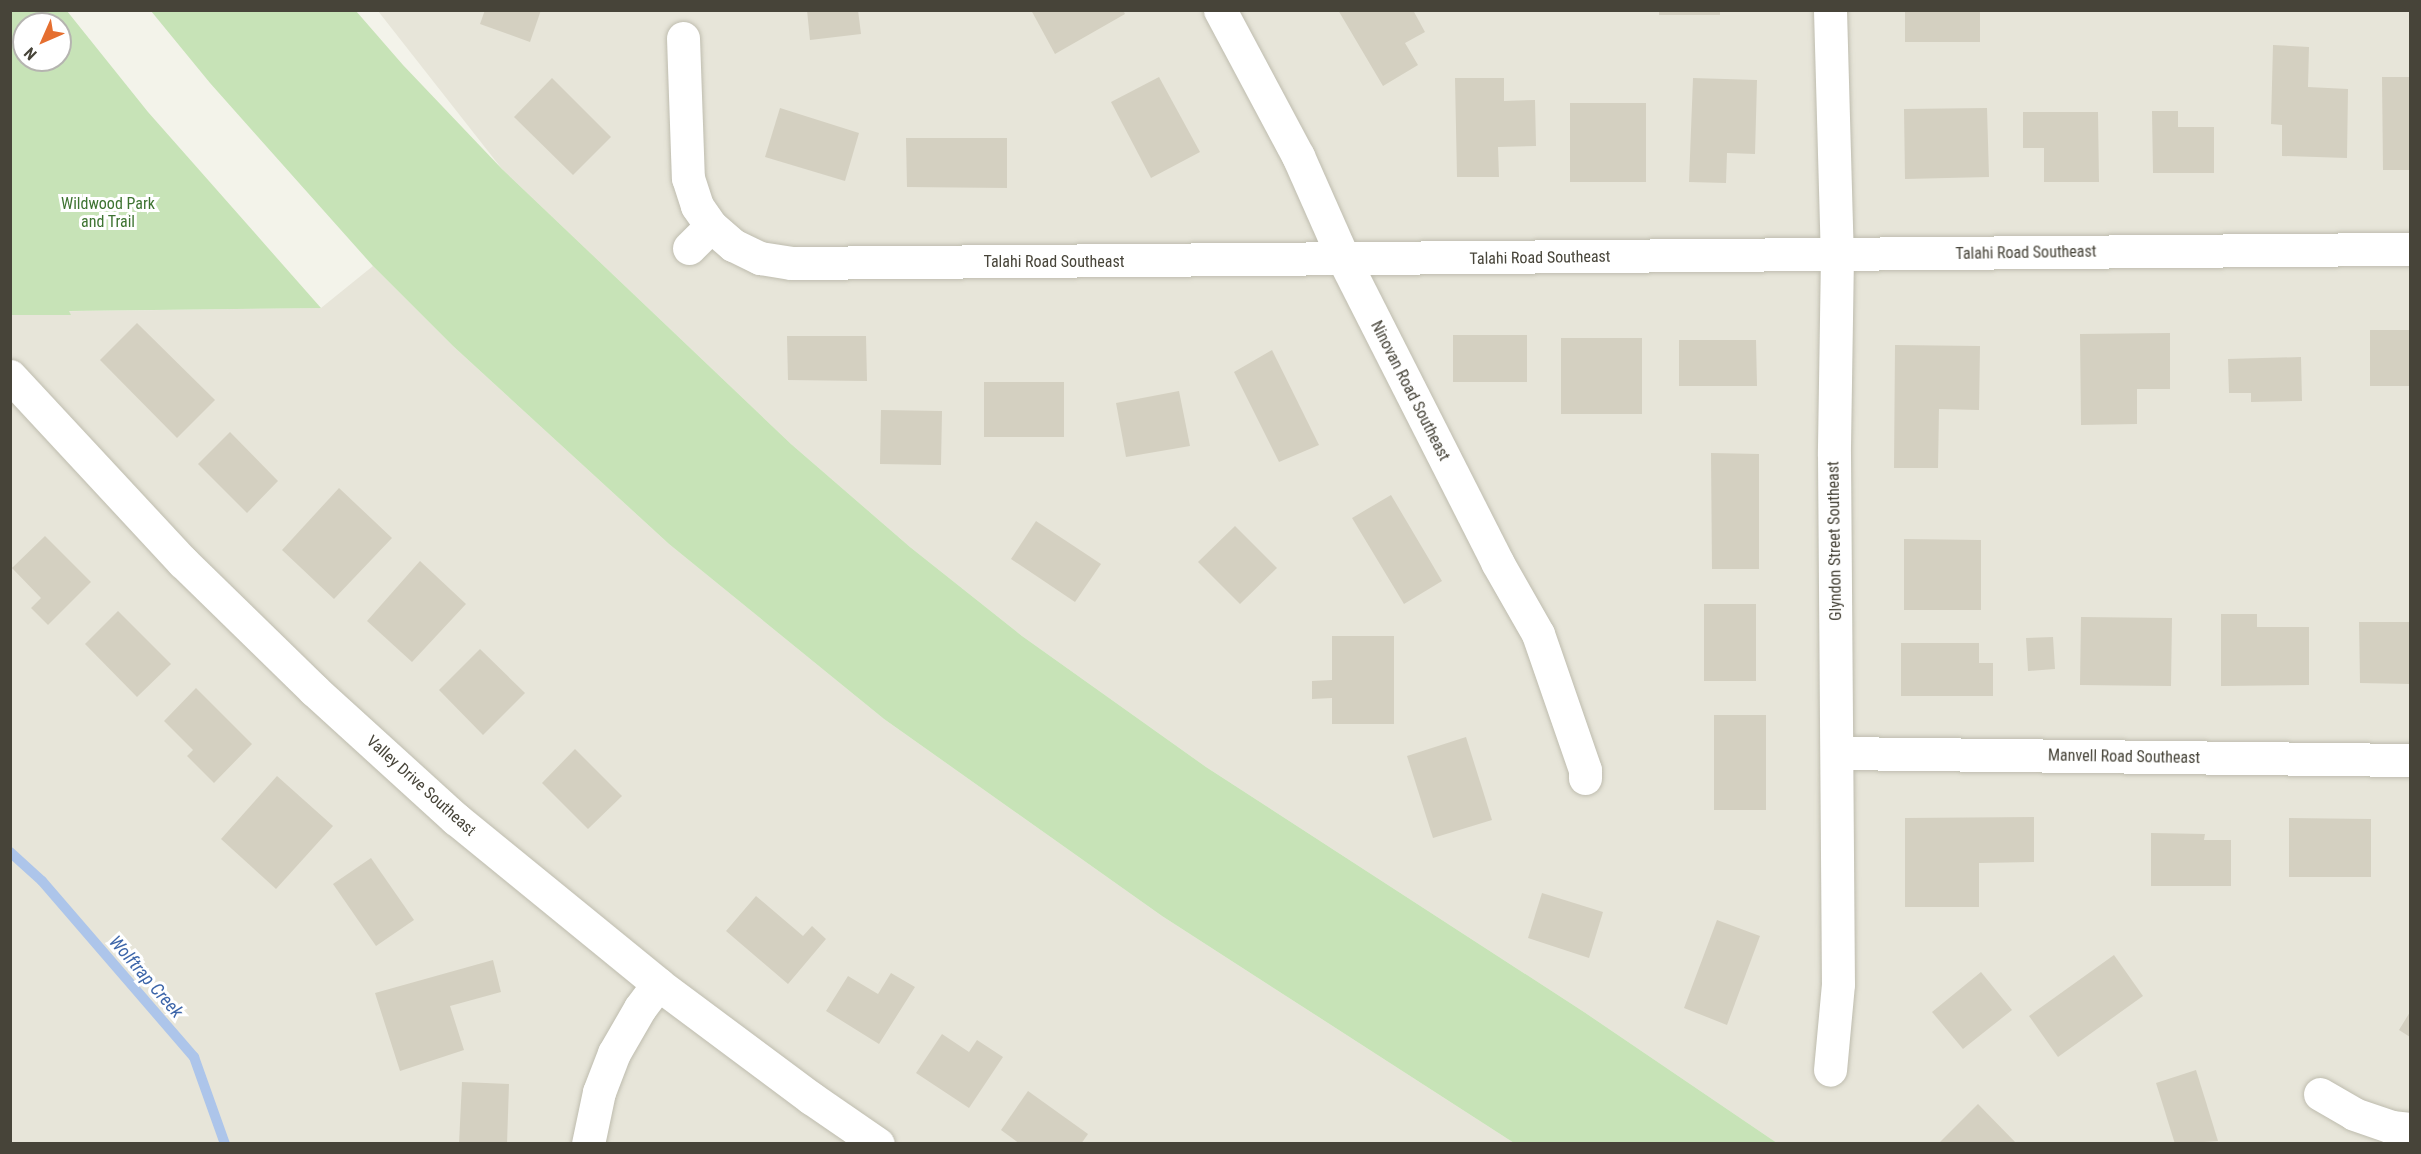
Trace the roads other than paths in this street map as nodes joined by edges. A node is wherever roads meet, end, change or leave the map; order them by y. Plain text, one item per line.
1 (1220, 10) edge
2 (1830, 10) edge
3 (683, 38) dead end
4 (2410, 249) edge
5 (1837, 255) junction
6 (1344, 260) junction
7 (10, 376) edge
8 (1837, 753) junction
9 (2410, 760) edge
10 (1585, 778) dead end
11 (657, 984) junction
12 (1830, 1070) dead end
13 (2320, 1094) dead end
14 (2410, 1129) edge
15 (588, 1143) edge
16 (878, 1143) edge

1 - 6 street, Ninovan Road Southeast
2 - 5 street, Glyndon Street Southeast
3 - 6 street, Talahi Road Southeast
4 - 5 street, Talahi Road Southeast
5 - 6 street, Talahi Road Southeast
5 - 8 street, Glyndon Street Southeast
6 - 10 street, Ninovan Road Southeast
7 - 11 street, Valley Drive Southeast
8 - 9 street, Manvell Road Southeast
8 - 12 street, Glyndon Street Southeast
11 - 15 street
11 - 16 street, Valley Drive Southeast
13 - 14 street

